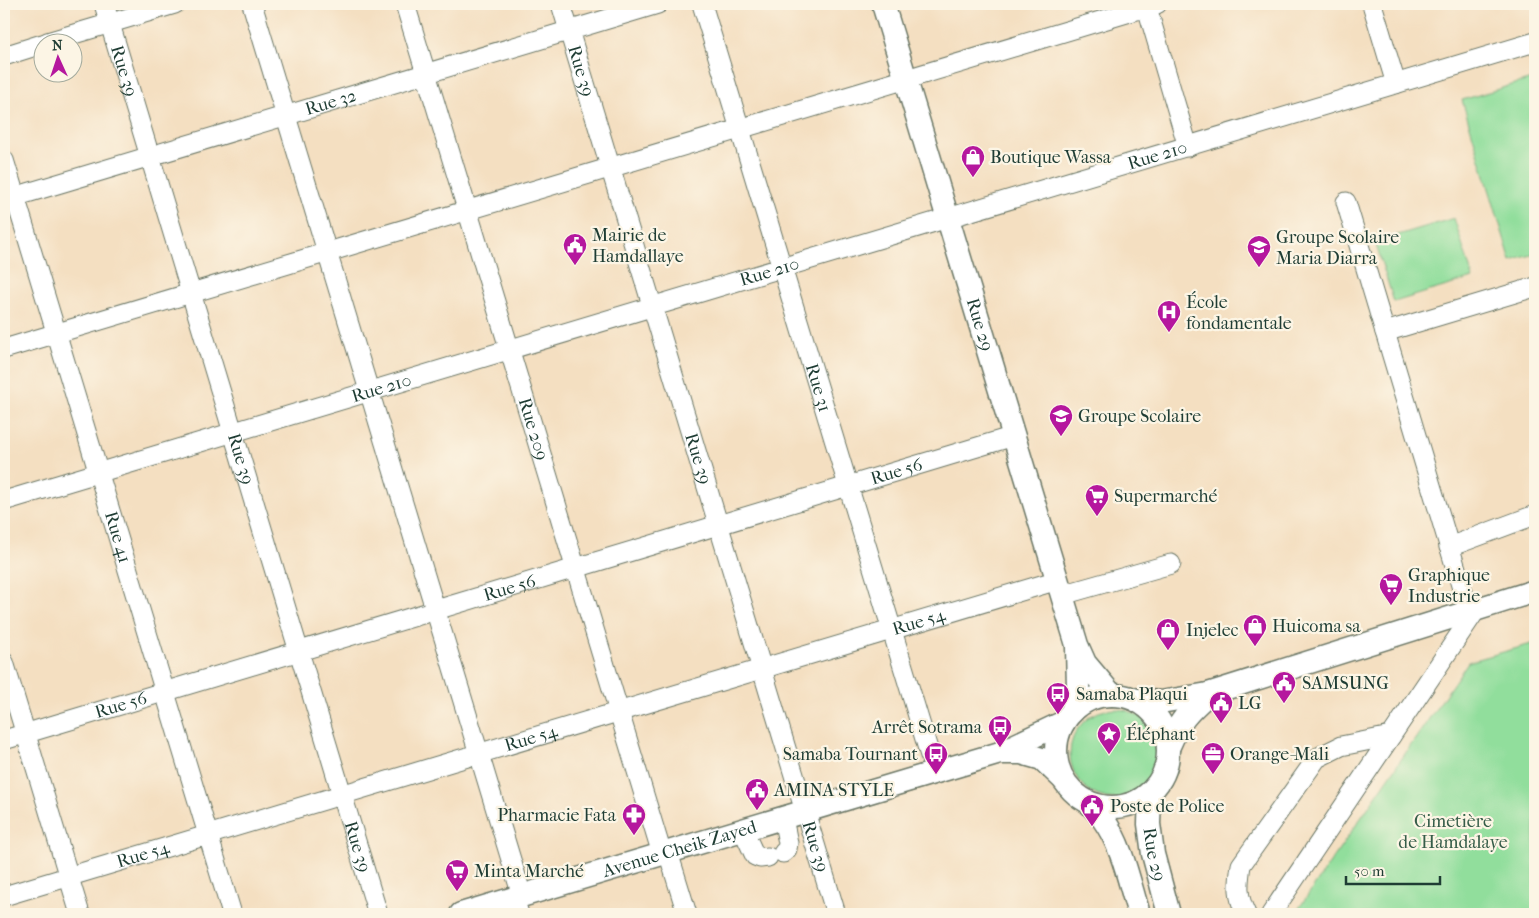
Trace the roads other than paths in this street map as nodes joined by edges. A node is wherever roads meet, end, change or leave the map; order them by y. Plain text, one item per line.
1 (104, 4) edge
2 (175, 4) edge
3 (252, 4) edge
4 (405, 4) edge
5 (560, 4) edge
6 (658, 4) edge
7 (702, 4) edge
8 (883, 4) edge
9 (1372, 4) edge
10 (1150, 5) edge
11 (110, 24) junction
12 (569, 30) junction
13 (82, 32) edge
14 (1535, 42) edge
15 (32, 47) edge
16 (4, 56) edge
17 (426, 73) junction
18 (906, 79) junction
19 (1396, 84) junction
20 (285, 115) junction
21 (740, 129) junction
22 (1188, 146) junction
23 (150, 156) junction
24 (4, 160) edge
25 (610, 168) junction
26 (9, 198) edge
27 (1346, 202) dead end
28 (468, 210) junction
29 (948, 218) junction
30 (327, 252) junction
31 (782, 268) junction
32 (1535, 287) edge
33 (191, 293) junction
34 (652, 307) junction
35 (1385, 332) junction
36 (56, 334) junction
37 (4, 349) edge
38 (510, 350) junction
39 (369, 392) junction
40 (233, 432) junction
41 (1014, 436) junction
42 (98, 473) junction
43 (848, 486) junction
44 (4, 501) edge
45 (1535, 515) edge
46 (718, 525) junction
47 (1449, 547) junction
48 (1171, 564) dead end
49 (576, 568) junction
50 (1060, 587) junction
51 (1535, 591) edge
52 (435, 610) junction
53 (1473, 611) junction
54 (892, 629) junction
55 (1077, 644) junction
56 (299, 650) junction
57 (4, 662) edge
58 (761, 668) junction
59 (164, 691) junction
60 (1208, 694) junction
61 (1112, 695) junction
62 (1137, 700) junction
63 (619, 711) junction
64 (1068, 717) junction
65 (25, 732) junction
66 (1391, 736) junction
67 (4, 740) edge
68 (1169, 746) junction
69 (478, 753) junction
70 (1000, 753) junction
71 (935, 772) junction
72 (1064, 780) junction
73 (342, 794) junction
74 (1150, 794) junction
75 (1088, 802) junction
76 (805, 811) junction
77 (783, 818) junction
78 (743, 830) junction
79 (208, 834) junction
80 (665, 853) junction
81 (69, 876) junction
82 (4, 896) edge
83 (518, 903) edge
84 (80, 914) edge
85 (232, 914) edge
86 (378, 914) edge
87 (461, 914) edge
88 (687, 914) edge
89 (836, 914) edge
90 (1139, 914) edge
91 (1169, 914) edge
92 (1246, 914) edge
93 (1271, 914) edge

1 - 11 street, Rue 39
2 - 11 street
3 - 20 street
4 - 17 street, Rue 209
5 - 12 street, Rue 39
6 - 12 street, Rue 32
7 - 21 street, Rue 31
8 - 18 main road, Rue 29
9 - 19 street
10 - 18 street
10 - 22 street
11 - 13 street
11 - 23 street, Rue 39
12 - 17 street, Rue 32
12 - 25 street, Rue 39
14 - 19 street, Rue 210
15 - 16 street
17 - 20 street, Rue 32
17 - 28 street, Rue 209
18 - 21 street
18 - 29 main road, Rue 29
19 - 22 street, Rue 210
20 - 23 street, Rue 32
20 - 30 street
21 - 25 street
21 - 31 street, Rue 31
22 - 29 street, Rue 210
23 - 26 street, Rue 32
23 - 33 street, Rue 39
24 - 26 street, Rue 41
25 - 28 street
25 - 34 street, Rue 39
26 - 36 street, Rue 41
27 - 35 street
28 - 30 street
28 - 38 street, Rue 209
29 - 31 street, Rue 210
29 - 41 main road, Rue 29
30 - 33 street
30 - 39 street
31 - 34 street, Rue 210
31 - 43 street, Rue 31
32 - 35 street
33 - 36 street
33 - 40 street, Rue 39
34 - 38 street, Rue 210
34 - 46 street, Rue 39
35 - 47 street
36 - 37 street
36 - 42 street, Rue 41
38 - 39 street, Rue 210
38 - 49 street, Rue 209
39 - 40 street, Rue 210
39 - 52 street
40 - 42 street, Rue 210
40 - 56 street, Rue 39
41 - 43 street, Rue 56
41 - 50 main road, Rue 29
42 - 44 street, Rue 210
42 - 59 street, Rue 41
43 - 46 street, Rue 56
43 - 54 street, Rue 31
45 - 47 street
46 - 49 street, Rue 56
46 - 58 street, Rue 39
47 - 53 street
48 - 50 street, Rue 54
49 - 52 street, Rue 56
49 - 63 street, Rue 209
50 - 54 street, Rue 54
50 - 55 main road, Rue 29
51 - 53 main road
52 - 56 street, Rue 56
52 - 69 street
53 - 60 main road
53 - 66 street
54 - 58 street, Rue 54
54 - 71 street, Rue 31
55 - 61 main road, Rue 29
55 - 64 main road, Rue 29
56 - 59 street, Rue 56
56 - 73 street, Rue 39
57 - 65 street
58 - 63 street, Rue 54
58 - 76 street, Rue 39
59 - 65 street, Rue 56
59 - 79 street, Rue 41
60 - 62 main road
60 - 68 main road
61 - 62 main road
61 - 64 main road
62 - 68 main road
63 - 69 street, Rue 54
63 - 80 street, Rue 209
64 - 70 main road
64 - 72 main road
65 - 67 street, Rue 56
65 - 81 street
66 - 92 street
66 - 93 street
68 - 74 main road
69 - 73 street, Rue 54
69 - 83 street
70 - 71 main road, Avenue Cheik Zayed
70 - 72 main road, Avenue Cheik Zayed
71 - 76 main road, Avenue Cheik Zayed
72 - 75 main road
73 - 79 street, Rue 54
73 - 86 street, Rue 39
74 - 75 main road
74 - 91 main road, Rue 29
75 - 90 main road
76 - 77 main road, Avenue Cheik Zayed
76 - 89 street, Rue 39
77 - 78 main road, Avenue Cheik Zayed
77 - 78 street
78 - 80 main road, Avenue Cheik Zayed
79 - 81 street, Rue 54
79 - 85 street, Rue 41
80 - 83 main road, Avenue Cheik Zayed
80 - 88 street, Rue 209
81 - 82 street, Rue 54
81 - 84 street
83 - 87 main road, Avenue Cheik Zayed

